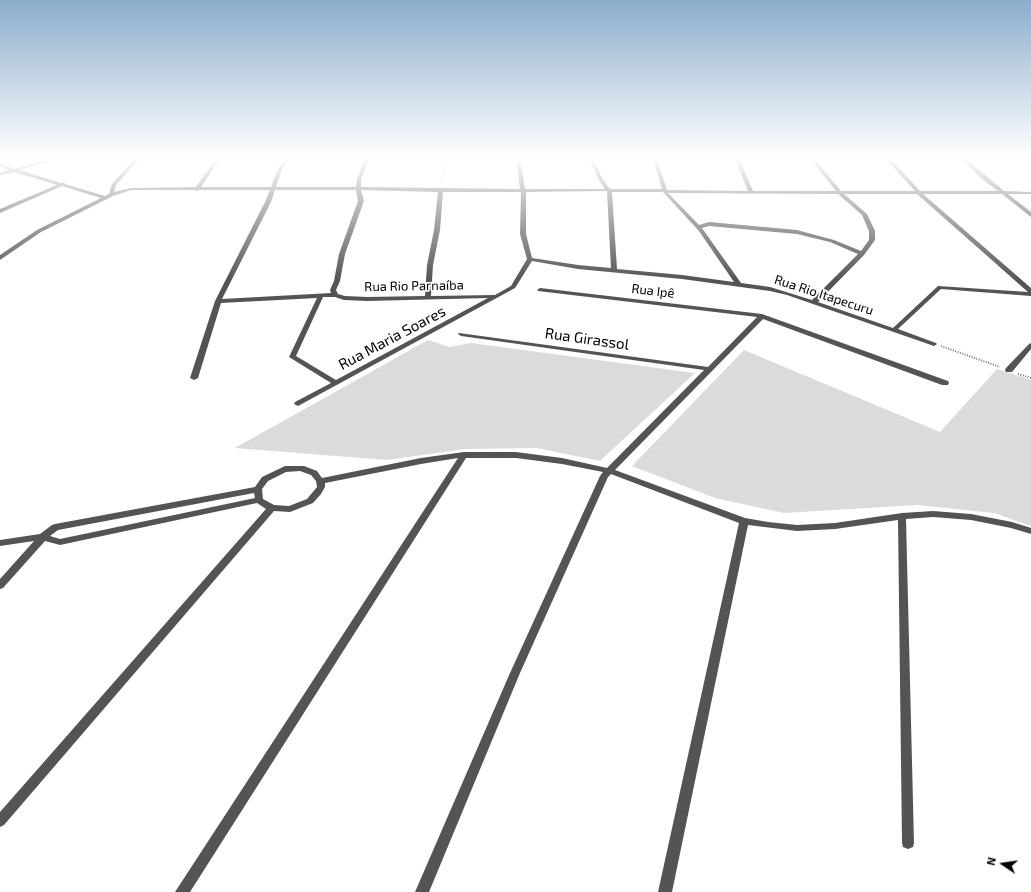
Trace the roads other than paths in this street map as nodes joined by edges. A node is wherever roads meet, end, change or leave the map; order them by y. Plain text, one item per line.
1 (31, 198) edge
2 (105, 198) edge
3 (269, 198) edge
4 (360, 198) edge
5 (440, 198) edge
6 (523, 198) edge
7 (609, 198) edge
8 (669, 198) edge
9 (845, 198) edge
10 (924, 198) edge
11 (1008, 198) edge
12 (0, 211) edge
13 (1031, 215) edge
14 (698, 227) junction
15 (862, 254) junction
16 (0, 258) edge
17 (530, 259) junction
18 (614, 270) junction
19 (739, 285) junction
20 (540, 290) dead end
21 (334, 292) junction
22 (1031, 293) edge
23 (499, 295) junction
24 (321, 296) junction
25 (428, 298) junction
26 (218, 301) junction
27 (813, 303) junction
28 (762, 316) junction
29 (894, 330) junction
30 (460, 334) dead end
31 (934, 344) road end
32 (1031, 345) edge
33 (710, 369) junction
34 (1009, 370) road end
35 (194, 378) dead end
36 (336, 383) junction
37 (945, 383) dead end
38 (298, 404) dead end
39 (464, 455) junction
40 (610, 471) junction
41 (320, 481) junction
42 (258, 489) junction
43 (259, 500) junction
44 (272, 508) junction
45 (902, 516) junction
46 (744, 521) junction
47 (1031, 531) edge
48 (43, 537) junction
49 (0, 543) edge
50 (0, 585) edge
51 (0, 821) edge
52 (908, 843) dead end
53 (182, 892) edge
54 (422, 892) edge
55 (665, 892) edge

1 - 12 street
2 - 16 street
3 - 26 street
4 - 21 street
5 - 25 street
6 - 17 street
7 - 18 street
8 - 14 street
9 - 15 street
10 - 22 street
11 - 13 street
14 - 15 street
14 - 19 street
15 - 27 street
17 - 18 street, Rua Rio Itapecuru
17 - 23 street, Rua Maria Soares
18 - 19 street, Rua Rio Itapecuru
19 - 27 street, Rua Rio Itapecuru
20 - 28 street, Rua Ipê
21 - 24 street, Rua Rio Parnaíba
21 - 25 street, Rua Rio Parnaíba
22 - 29 street
23 - 25 street, Rua Rio Parnaíba
23 - 36 street, Rua Maria Soares
24 - 26 street, Rua Rio Parnaíba
24 - 36 street
26 - 35 street
27 - 29 street, Rua Rio Itapecuru
28 - 33 street
28 - 37 street, Rua Ipê
29 - 31 street, Rua Rio Itapecuru
30 - 33 street, Rua Girassol
32 - 34 street
33 - 40 street
36 - 38 street, Rua Maria Soares
39 - 40 street
39 - 41 street
39 - 53 street
40 - 46 street
40 - 54 street
41 - 42 street
41 - 44 street
42 - 43 street
42 - 48 street
43 - 44 street
43 - 48 street
44 - 51 street
45 - 46 street
45 - 47 street
45 - 52 street
46 - 55 street
48 - 49 street
48 - 50 street

